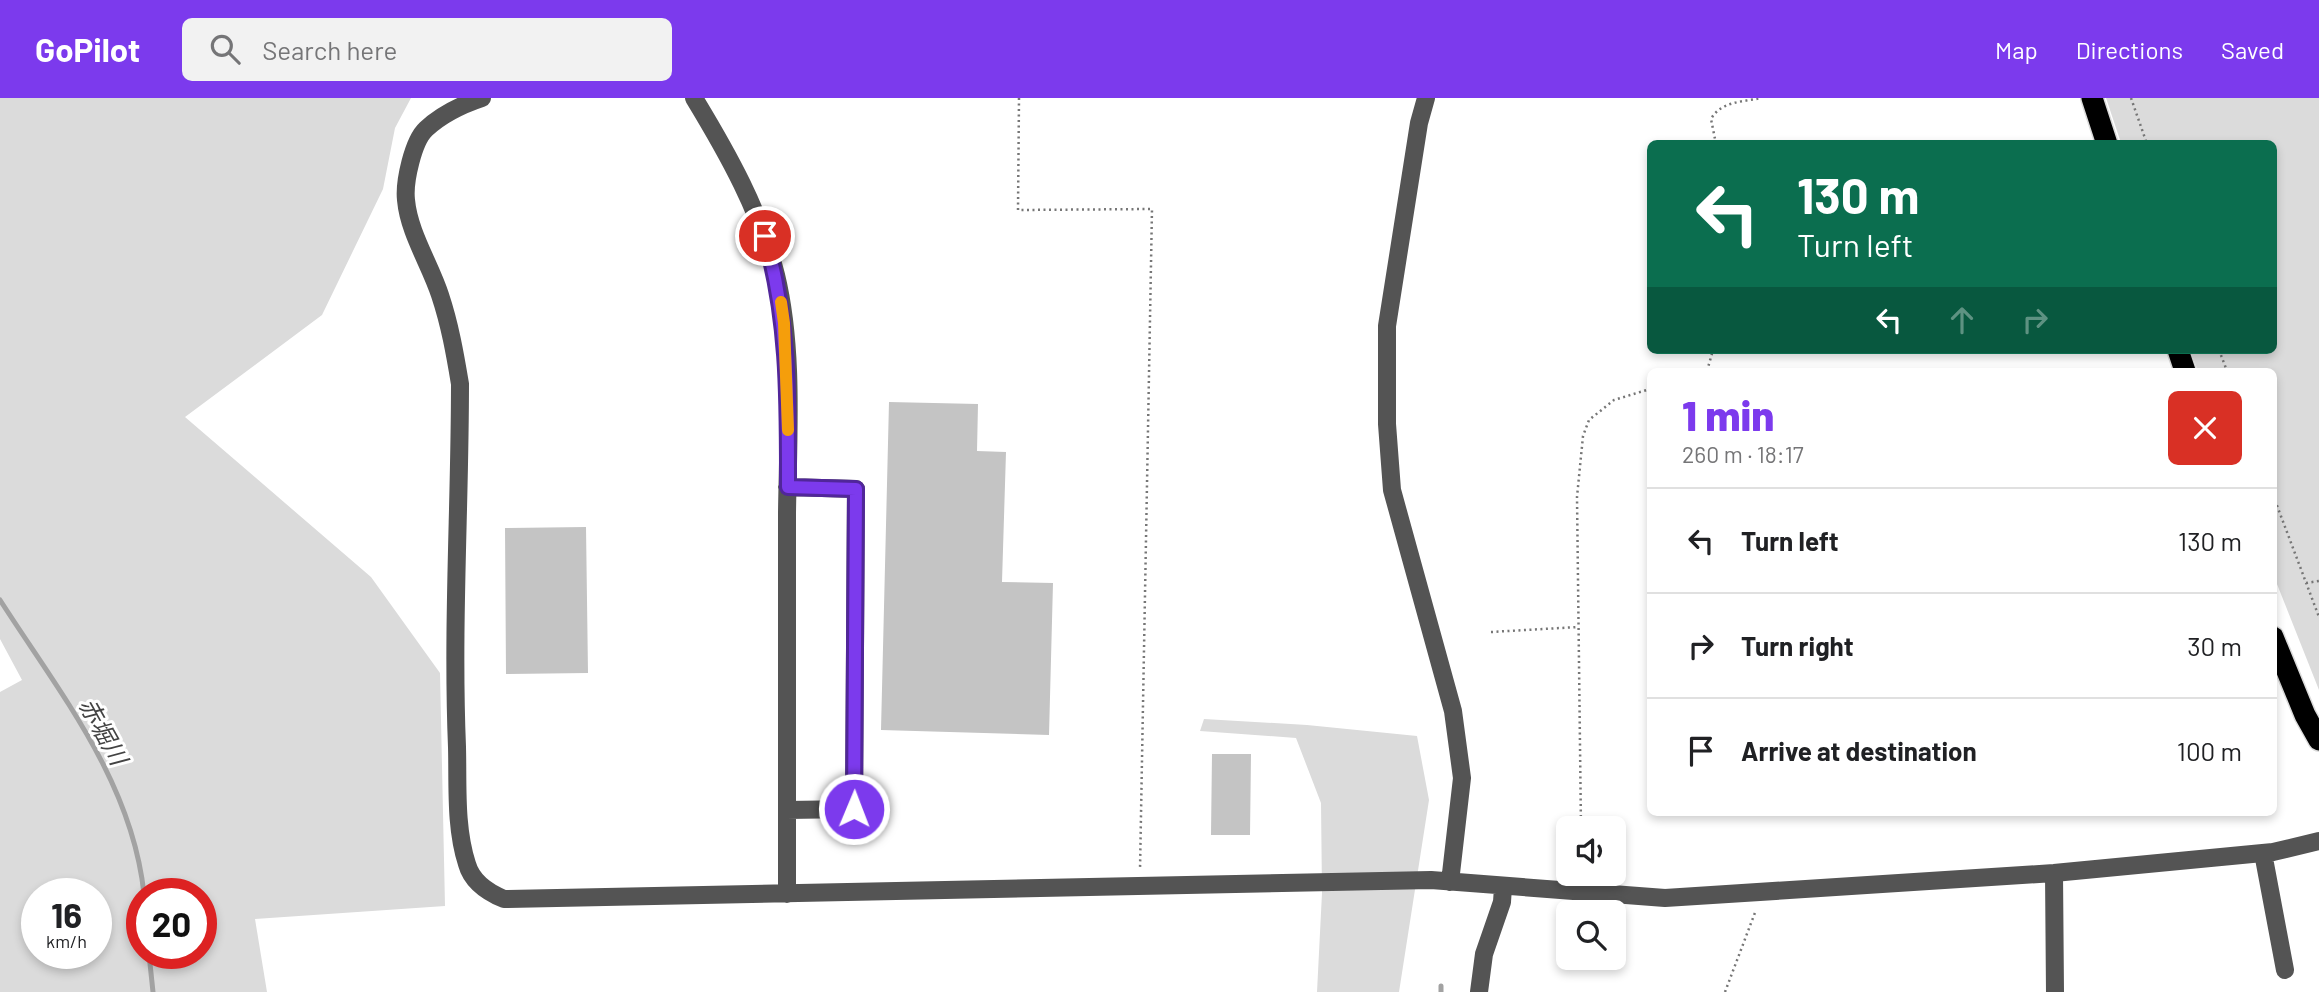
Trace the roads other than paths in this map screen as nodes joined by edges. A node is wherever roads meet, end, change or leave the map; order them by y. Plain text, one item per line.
1 (482, 98) edge
2 (694, 98) edge
3 (1426, 98) edge
4 (2092, 98) edge
5 (2107, 140) edge
6 (788, 487) junction
7 (2277, 647) edge
8 (2319, 740) edge
9 (787, 810) junction
10 (2319, 841) edge
11 (2263, 853) junction
12 (2054, 873) junction
13 (1450, 882) junction
14 (1503, 887) junction
15 (787, 894) junction
16 (2285, 970) dead end
17 (1479, 992) edge
18 (2056, 992) edge

1 - 15 street
2 - 6 street
3 - 13 street
4 - 5 highway
6 - 9 street
6 - 9 street
7 - 8 highway
9 - 15 street
10 - 11 street
11 - 12 street
11 - 16 street
12 - 14 street
12 - 18 street
13 - 14 street
13 - 15 street
14 - 17 street

